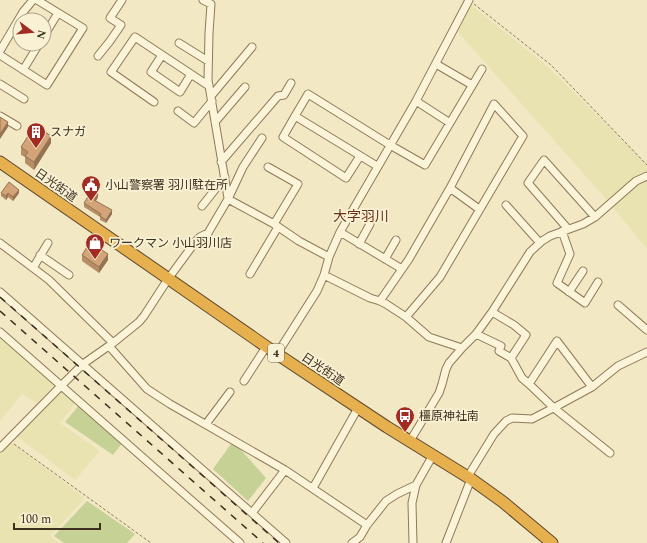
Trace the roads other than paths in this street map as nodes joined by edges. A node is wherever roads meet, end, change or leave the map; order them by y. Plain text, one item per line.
1 (33, 0) edge
2 (122, 0) edge
3 (204, 0) edge
4 (41, 1) edge
5 (472, 2) edge
6 (58, 13) junction
7 (52, 23) edge
8 (179, 43) dead end
9 (252, 47) dead end
10 (0, 51) edge
11 (34, 52) edge
12 (0, 55) edge
13 (162, 55) junction
14 (98, 56) dead end
15 (208, 61) junction
16 (436, 64) junction
17 (482, 69) dead end
18 (23, 70) junction
19 (191, 74) junction
20 (291, 83) dead end
21 (0, 84) edge
22 (472, 85) junction
23 (209, 86) junction
24 (245, 87) dead end
25 (24, 99) dead end
26 (211, 99) junction
27 (416, 101) junction
28 (154, 102) dead end
29 (178, 112) dead end
30 (0, 116) edge
31 (295, 116) junction
32 (215, 122) junction
33 (450, 123) junction
34 (17, 126) dead end
35 (262, 138) dead end
36 (390, 145) junction
37 (360, 156) junction
38 (0, 162) edge
39 (221, 162) junction
40 (377, 166) junction
41 (268, 167) dead end
42 (647, 176) edge
43 (225, 177) junction
44 (450, 188) junction
45 (228, 199) junction
46 (506, 205) dead end
47 (202, 206) dead end
48 (479, 209) junction
49 (595, 217) junction
50 (370, 224) dead end
51 (276, 226) junction
52 (565, 230) junction
53 (340, 232) junction
54 (396, 240) dead end
55 (540, 243) junction
56 (0, 244) edge
57 (48, 244) dead end
58 (359, 244) junction
59 (40, 255) junction
60 (329, 257) junction
61 (385, 259) junction
62 (33, 268) junction
63 (402, 269) junction
64 (583, 272) dead end
65 (250, 274) dead end
66 (69, 275) dead end
67 (324, 275) junction
68 (168, 279) junction
69 (598, 282) dead end
70 (0, 292) edge
71 (569, 292) junction
72 (380, 301) junction
73 (618, 304) dead end
74 (492, 312) junction
75 (406, 317) junction
76 (647, 330) edge
77 (0, 332) edge
78 (476, 334) junction
79 (111, 345) junction
80 (266, 347) junction
81 (462, 348) junction
82 (647, 352) edge
83 (277, 354) junction
84 (511, 358) junction
85 (83, 364) junction
86 (244, 381) dead end
87 (529, 384) junction
88 (61, 386) junction
89 (592, 387) junction
90 (230, 392) dead end
91 (358, 408) junction
92 (554, 408) junction
93 (206, 424) junction
94 (410, 442) junction
95 (0, 448) edge
96 (610, 453) dead end
97 (433, 455) junction
98 (285, 470) junction
99 (471, 479) junction
100 (416, 485) junction
101 (313, 488) junction
102 (252, 513) junction
103 (367, 525) junction
104 (240, 543) edge
105 (286, 543) edge
106 (352, 543) edge
107 (413, 543) edge
108 (446, 543) edge
109 (552, 543) edge

1 - 10 street
2 - 14 street
3 - 15 street
4 - 6 street
5 - 16 street
6 - 7 street
6 - 18 street
8 - 15 street
9 - 26 street
11 - 18 street
12 - 18 street
13 - 19 street
13 - 19 street
13 - 28 street
15 - 23 street
16 - 22 street
16 - 27 street
17 - 22 street
19 - 23 street
20 - 39 street
21 - 25 street
22 - 33 street
23 - 26 street
24 - 32 street
26 - 29 street
26 - 32 street
27 - 33 street
27 - 36 street
30 - 34 street
31 - 36 street
31 - 37 street
31 - 37 street
32 - 39 street
33 - 36 street
35 - 45 street
36 - 40 street
37 - 40 street
38 - 68 highway, 日光街道 / 4
39 - 43 street
40 - 53 street
41 - 51 street
42 - 49 street
43 - 45 street
43 - 47 street
44 - 48 street
44 - 48 street
44 - 63 street
45 - 51 street
45 - 68 street
46 - 55 street
48 - 75 street
49 - 52 street
49 - 52 street
50 - 58 street
51 - 60 street
51 - 65 street
52 - 55 street
52 - 71 street
53 - 58 street
53 - 60 street
54 - 61 street
55 - 74 street
56 - 62 street
57 - 59 street
58 - 61 street
59 - 62 street
59 - 66 street
60 - 67 street
61 - 63 street
62 - 79 street
63 - 72 street
64 - 71 street
67 - 72 street
67 - 83 street
68 - 79 street
68 - 80 highway, 日光街道 / 4
69 - 71 street
70 - 85 street
72 - 75 street
73 - 76 street
74 - 78 street
74 - 84 street
75 - 81 street
77 - 88 street
78 - 81 street
78 - 84 street
79 - 85 street
79 - 93 street
80 - 83 highway, 日光街道 / 4
80 - 86 street
81 - 94 street
82 - 89 street
83 - 91 highway, 日光街道 / 4
84 - 87 street
85 - 88 street
85 - 102 street
87 - 89 street
87 - 92 street
88 - 95 street
88 - 104 street
89 - 92 street
90 - 93 street
91 - 94 highway, 日光街道 / 4
91 - 101 street
92 - 96 street
92 - 99 street
93 - 98 street
94 - 97 highway, 日光街道 / 4
97 - 99 highway, 日光街道 / 4
97 - 100 street
98 - 101 street
98 - 102 street
99 - 108 street
99 - 109 highway, 日光街道 / 4
100 - 103 street
100 - 107 street
101 - 103 street
102 - 105 street
103 - 106 street

